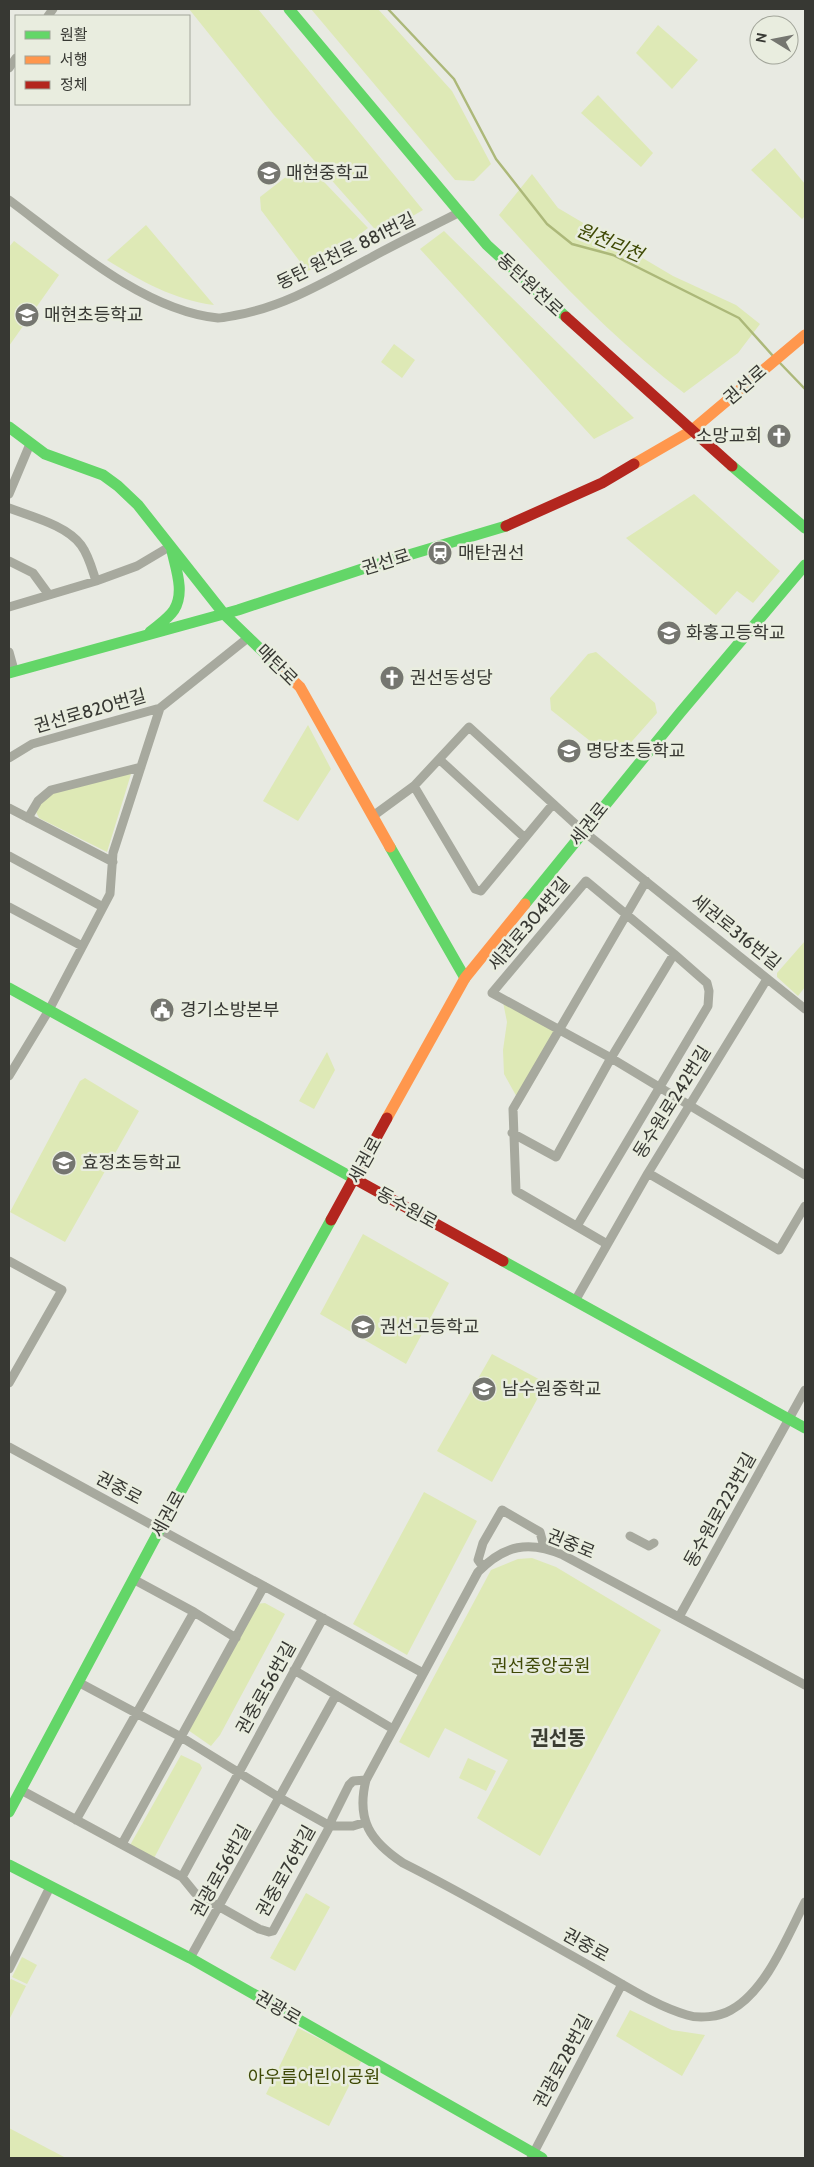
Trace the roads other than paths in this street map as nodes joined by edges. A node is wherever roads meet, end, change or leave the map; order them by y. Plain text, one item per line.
1 (289, 9) edge
2 (9, 200) edge
3 (460, 212) junction
4 (804, 337) edge
5 (9, 427) edge
6 (691, 431) junction
7 (30, 444) junction
8 (9, 494) edge
9 (9, 508) edge
10 (805, 528) edge
11 (171, 548) junction
12 (9, 561) edge
13 (805, 565) edge
14 (96, 581) junction
15 (49, 595) junction
16 (9, 607) edge
17 (224, 614) junction
18 (148, 634) junction
19 (249, 637) junction
20 (9, 652) edge
21 (12, 672) edge
22 (160, 708) junction
23 (9, 758) edge
24 (440, 760) junction
25 (141, 767) junction
26 (414, 786) junction
27 (553, 804) junction
28 (9, 808) edge
29 (373, 816) junction
30 (28, 818) junction
31 (583, 830) junction
32 (525, 838) junction
33 (9, 856) edge
34 (113, 862) junction
35 (646, 881) junction
36 (9, 907) edge
37 (103, 907) junction
38 (626, 914) junction
39 (82, 946) junction
40 (674, 954) junction
41 (465, 978) junction
42 (767, 979) junction
43 (9, 988) edge
44 (805, 1009) edge
45 (49, 1010) junction
46 (560, 1030) junction
47 (611, 1058) junction
48 (10, 1070) edge
49 (659, 1087) junction
50 (689, 1105) junction
51 (512, 1133) junction
52 (648, 1173) junction
53 (805, 1175) edge
54 (354, 1179) junction
55 (805, 1206) edge
56 (577, 1226) junction
57 (607, 1244) junction
58 (9, 1261) edge
59 (575, 1301) junction
60 (9, 1383) edge
61 (805, 1390) edge
62 (789, 1419) junction
63 (805, 1428) edge
64 (9, 1447) edge
65 (160, 1529) junction
66 (630, 1536) dead end
67 (654, 1543) dead end
68 (544, 1547) junction
69 (483, 1567) junction
70 (133, 1579) junction
71 (264, 1586) junction
72 (194, 1612) junction
73 (679, 1617) junction
74 (323, 1618) junction
75 (236, 1638) junction
76 (294, 1670) junction
77 (424, 1673) junction
78 (78, 1682) junction
79 (805, 1685) edge
80 (336, 1695) junction
81 (136, 1714) junction
82 (393, 1729) junction
83 (181, 1737) junction
84 (237, 1773) junction
85 (366, 1780) junction
86 (21, 1790) junction
87 (280, 1798) junction
88 (9, 1812) edge
89 (76, 1820) junction
90 (366, 1822) junction
91 (330, 1826) junction
92 (122, 1844) junction
93 (9, 1865) edge
94 (182, 1877) junction
95 (50, 1887) junction
96 (805, 1902) edge
97 (220, 1906) junction
98 (13, 1950) edge
99 (190, 1958) junction
100 (9, 1969) edge
101 (622, 1984) junction
102 (535, 2156) edge

1 - 3 street, 동탄원천로
2 - 3 street, 동탄 원천로 881번길
3 - 6 street, 동탄원천로
4 - 6 street, 권선로
5 - 7 street, 매탄로
6 - 10 street, 동탄원천로
6 - 17 street, 권선로
7 - 8 street
7 - 11 street, 매탄로
9 - 14 street
11 - 14 street
11 - 17 street, 매탄로
11 - 18 street
12 - 15 street
13 - 31 street, 세권로
14 - 15 street
15 - 16 street
17 - 18 street, 권선로
17 - 19 street, 매탄로
18 - 21 street, 권선로
19 - 22 street, 권선로820번길
19 - 29 street, 매탄로
20 - 21 street
22 - 23 street, 권선로820번길
22 - 25 street
24 - 26 street
24 - 27 street, 세권로316번길
24 - 32 street
25 - 30 street
25 - 34 street
26 - 29 street
26 - 32 street
27 - 31 street, 세권로316번길
27 - 32 street
28 - 30 street
29 - 41 street, 매탄로
30 - 34 street
31 - 35 street, 세권로316번길
31 - 41 street, 세권로
33 - 37 street
34 - 37 street
35 - 38 street
35 - 42 street, 세권로316번길
36 - 39 street
37 - 39 street
38 - 40 street, 세권로304번길
38 - 46 street
38 - 46 street, 세권로304번길
39 - 45 street
40 - 47 street
40 - 49 street, 세권로304번길
41 - 54 street, 세권로
42 - 44 street, 세권로316번길
42 - 50 street, 동수원로242번길
43 - 45 street, 동수원로
45 - 48 street
45 - 54 street, 동수원로
46 - 47 street, 세권로304번길
46 - 51 street
47 - 49 street, 세권로304번길
47 - 51 street
49 - 50 street, 세권로304번길
49 - 56 street, 세권로304번길
50 - 52 street, 동수원로242번길
50 - 53 street, 세권로304번길
51 - 56 street
52 - 55 street
52 - 57 street, 동수원로242번길
54 - 59 street, 동수원로
54 - 65 street, 세권로
56 - 57 street
57 - 59 street, 동수원로242번길
58 - 60 street
59 - 62 street, 동수원로
61 - 62 street, 동수원로223번길
62 - 63 street, 동수원로
62 - 73 street, 동수원로223번길
64 - 65 street, 권중로
65 - 70 street, 세권로
65 - 71 street, 권중로
66 - 67 street
68 - 69 street, 권중로
68 - 69 street
68 - 73 street, 권중로
69 - 77 street, 권중로
70 - 72 street
70 - 78 street, 세권로
71 - 74 street, 권중로
71 - 75 street
72 - 75 street
72 - 81 street
73 - 79 street, 권중로
74 - 76 street, 권중로56번길
74 - 77 street, 권중로
75 - 83 street
76 - 80 street
76 - 84 street, 권중로56번길
77 - 82 street, 권중로
78 - 81 street
78 - 86 street, 세권로
80 - 82 street
80 - 87 street, 권광로56번길
81 - 83 street
81 - 89 street
82 - 85 street, 권중로
83 - 84 street
83 - 92 street
84 - 87 street
84 - 94 street, 권중로56번길
85 - 90 street, 권중로
85 - 91 street
86 - 88 street, 세권로
86 - 89 street
87 - 91 street, 권중로76번길
87 - 97 street, 권광로56번길
89 - 92 street
90 - 91 street
90 - 101 street, 권중로
91 - 97 street, 권중로76번길
92 - 94 street
93 - 95 street, 권광로
94 - 97 street
95 - 98 street
95 - 99 street, 권광로
96 - 101 street, 권중로
97 - 99 street, 권광로56번길
98 - 100 street
99 - 102 street, 권광로
101 - 102 street, 권광로28번길

